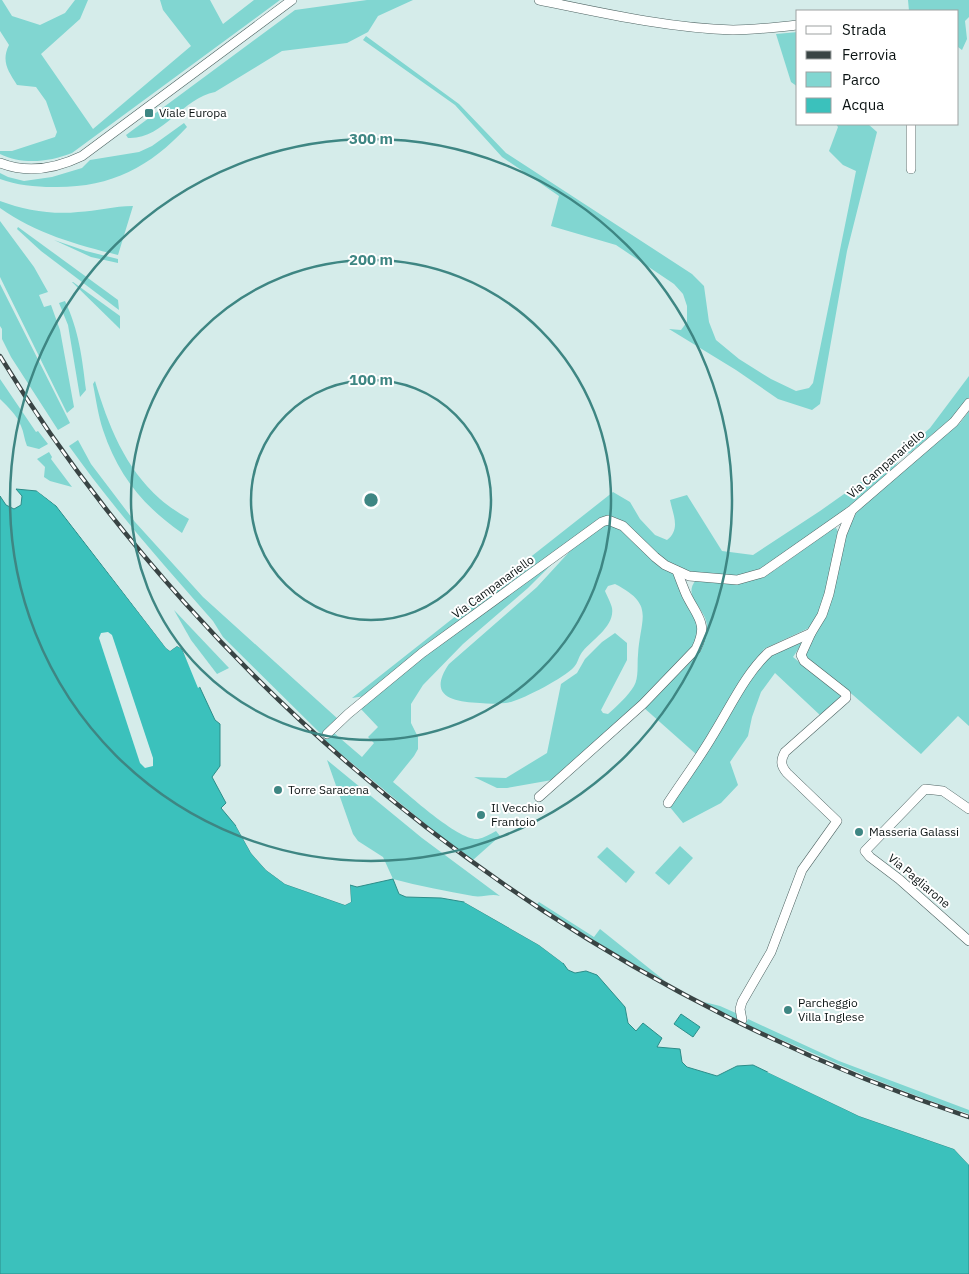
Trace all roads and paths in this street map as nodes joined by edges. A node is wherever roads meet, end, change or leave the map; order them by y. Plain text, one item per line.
1 (292, 0) edge
2 (539, 0) edge
3 (796, 25) edge
4 (911, 125) edge
5 (0, 164) edge
6 (911, 170) dead end
7 (969, 403) edge
8 (852, 510) junction
9 (677, 572) junction
10 (811, 633) junction
11 (327, 734) dead end
12 (539, 797) dead end
13 (668, 803) dead end
14 (969, 809) edge
15 (969, 941) edge
16 (742, 1020) dead end

1 - 5 street
2 - 3 street
4 - 6 street
7 - 8 street, Via Campanariello
8 - 9 street, Via Campanariello
8 - 10 street
9 - 11 street, Via Campanariello
9 - 12 street
10 - 13 street
10 - 16 street
14 - 15 street, Via Pagliarone

